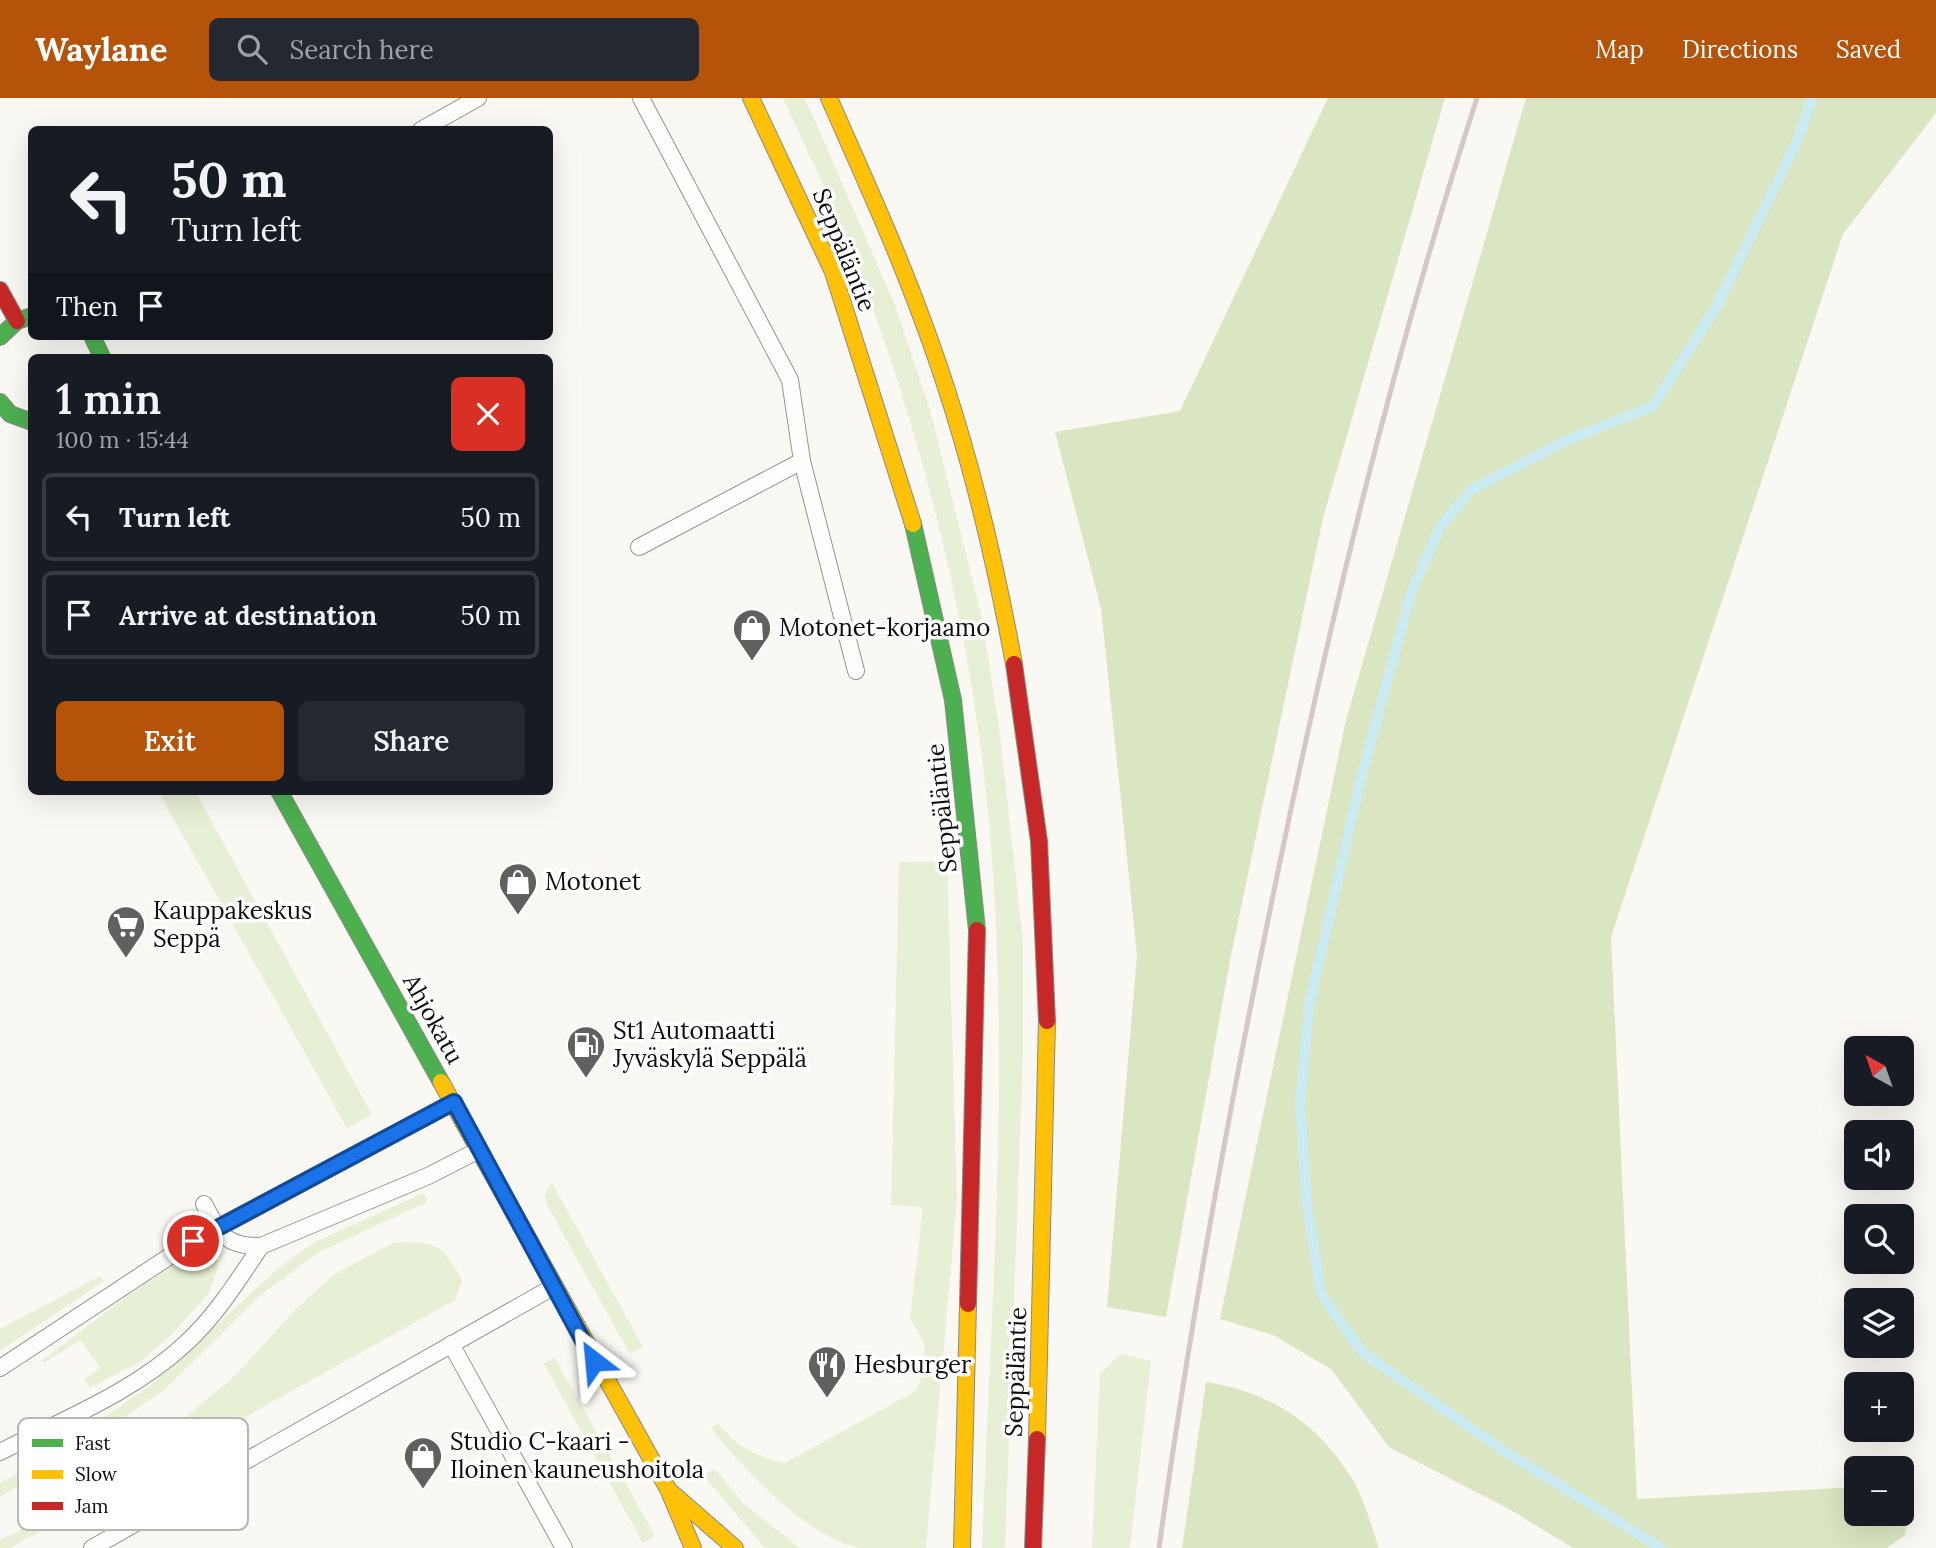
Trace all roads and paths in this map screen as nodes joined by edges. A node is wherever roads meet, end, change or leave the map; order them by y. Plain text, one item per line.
1 (478, 98) edge
2 (641, 98) edge
3 (751, 98) edge
4 (829, 98) edge
5 (428, 126) edge
6 (0, 290) edge
7 (24, 318) edge
8 (0, 337) edge
9 (0, 402) edge
10 (28, 421) edge
11 (802, 461) junction
12 (639, 547) dead end
13 (856, 671) dead end
14 (281, 795) edge
15 (454, 1102) junction
16 (479, 1150) junction
17 (204, 1204) dead end
18 (216, 1227) junction
19 (261, 1247) junction
20 (553, 1287) junction
21 (451, 1344) junction
22 (0, 1368) edge
23 (65, 1418) edge
24 (18, 1443) edge
25 (0, 1452) edge
26 (248, 1459) edge
27 (668, 1489) junction
28 (124, 1530) edge
29 (92, 1548) edge
30 (564, 1548) edge
31 (693, 1548) edge
32 (735, 1548) edge
33 (962, 1548) edge
34 (1033, 1548) edge

1 - 5 lane
2 - 11 lane
3 - 33 main road, Seppäläntie
4 - 34 main road, Seppäläntie
6 - 7 main road
7 - 8 main road
9 - 10 main road
11 - 12 lane
11 - 13 lane
14 - 15 main road, Ahjokatu
15 - 16 main road, Ahjokatu
15 - 18 lane
16 - 19 lane
16 - 20 main road, Ahjokatu
17 - 18 lane
18 - 19 lane
18 - 22 lane
19 - 23 lane
20 - 21 lane
20 - 27 main road, Ahjokatu
21 - 26 lane
21 - 30 lane
24 - 25 lane
27 - 31 main road, Ahjokatu
27 - 32 main road, Ahjokatu
28 - 29 lane

